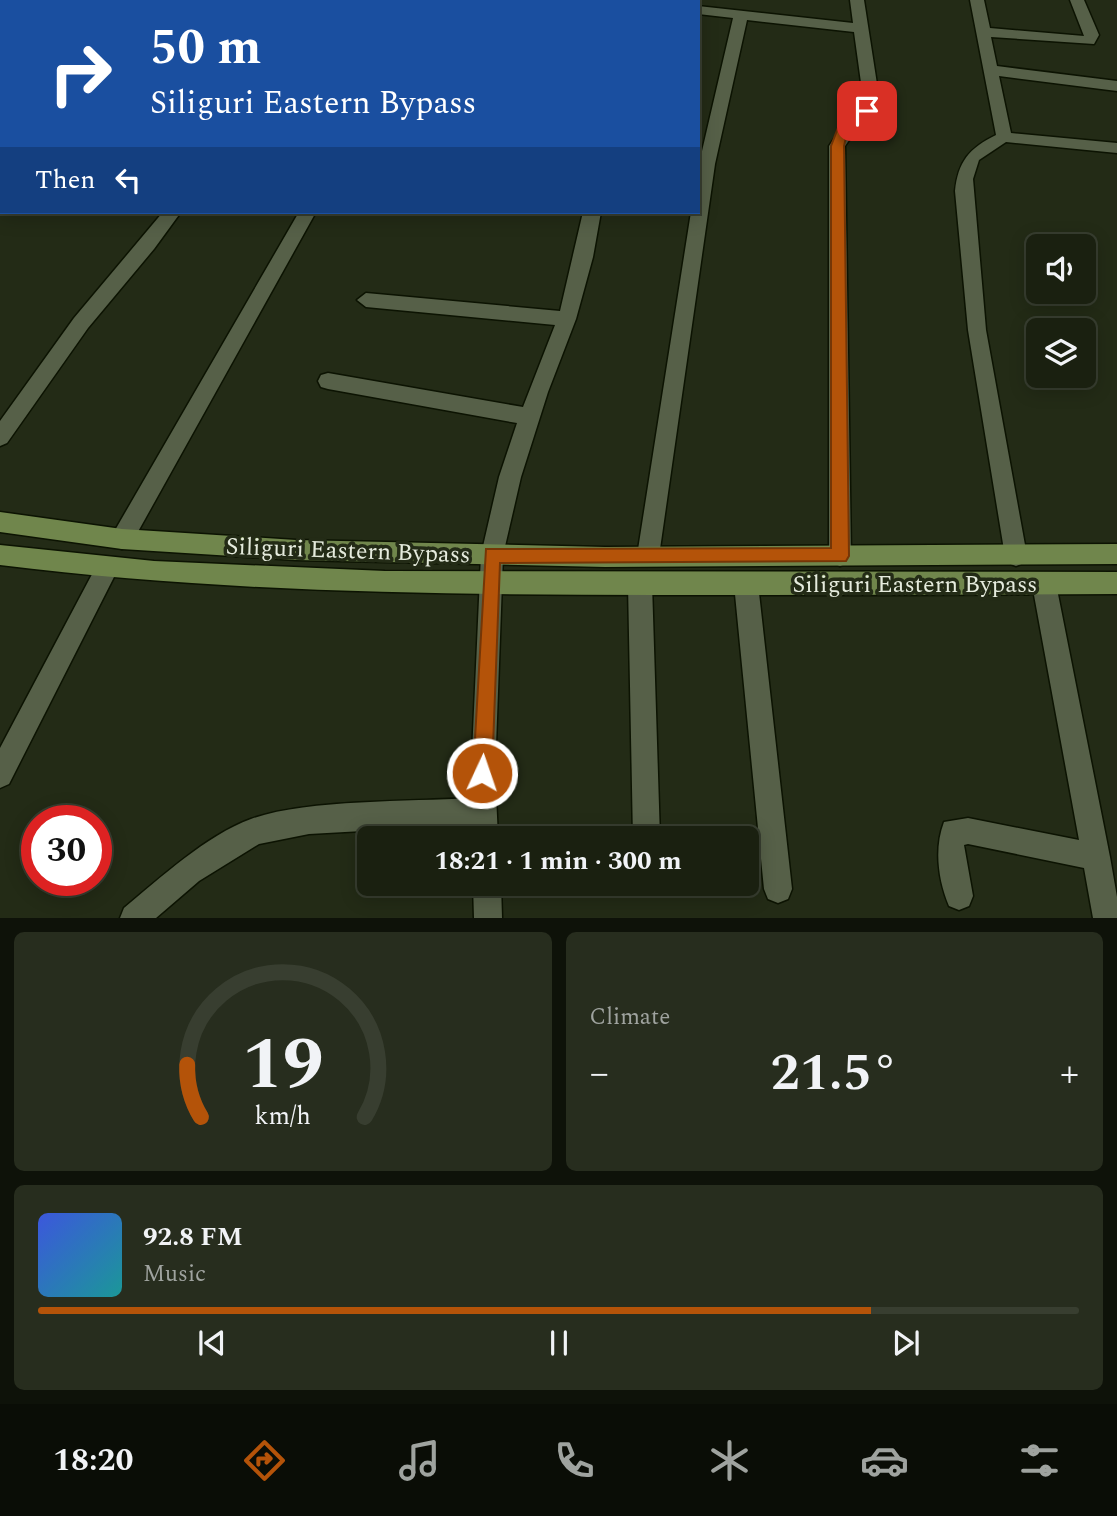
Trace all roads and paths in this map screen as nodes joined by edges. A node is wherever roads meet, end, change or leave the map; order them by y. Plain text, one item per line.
1 (857, 0) edge
2 (977, 0) edge
3 (1077, 0) edge
4 (700, 10) edge
5 (741, 15) junction
6 (860, 28) junction
7 (983, 32) junction
8 (991, 70) junction
9 (1117, 86) edge
10 (1004, 137) junction
11 (1117, 148) edge
12 (700, 210) edge
13 (171, 214) edge
14 (306, 214) edge
15 (592, 214) edge
16 (699, 214) edge
17 (366, 300) dead end
18 (567, 319) junction
19 (328, 381) dead end
20 (529, 417) junction
21 (0, 437) edge
22 (0, 522) edge
23 (122, 539) junction
24 (1117, 554) edge
25 (0, 555) edge
26 (492, 555) junction
27 (648, 556) junction
28 (840, 556) junction
29 (1016, 556) junction
30 (106, 570) junction
31 (1117, 583) edge
32 (491, 584) junction
33 (640, 584) junction
34 (746, 584) junction
35 (1044, 584) junction
36 (0, 775) edge
37 (484, 810) junction
38 (485, 826) edge
39 (647, 826) edge
40 (1097, 857) junction
41 (778, 889) dead end
42 (487, 896) edge
43 (959, 896) dead end
44 (134, 918) edge
45 (488, 918) edge
46 (1107, 918) edge

1 - 6 street
2 - 7 street
3 - 7 street
4 - 5 street
5 - 6 street
5 - 12 street
6 - 28 street
7 - 8 street
8 - 9 street
8 - 10 street
10 - 11 street
10 - 29 street
13 - 21 street
14 - 23 street
15 - 18 street
16 - 27 street
17 - 18 street
18 - 20 street
19 - 20 street
20 - 26 street
22 - 23 main road, Siliguri Eastern Bypass
23 - 26 main road, Siliguri Eastern Bypass
24 - 29 main road, Siliguri Eastern Bypass
25 - 30 main road, Siliguri Eastern Bypass
26 - 27 main road, Siliguri Eastern Bypass
26 - 32 street
27 - 28 main road, Siliguri Eastern Bypass
28 - 29 main road, Siliguri Eastern Bypass
30 - 32 main road, Siliguri Eastern Bypass
30 - 36 street
31 - 35 main road, Siliguri Eastern Bypass
32 - 33 main road, Siliguri Eastern Bypass
32 - 37 street
33 - 34 main road, Siliguri Eastern Bypass
33 - 39 street
34 - 35 main road, Siliguri Eastern Bypass
34 - 41 street
35 - 40 street
37 - 38 street
37 - 44 street
40 - 43 street
40 - 46 street
42 - 45 street

